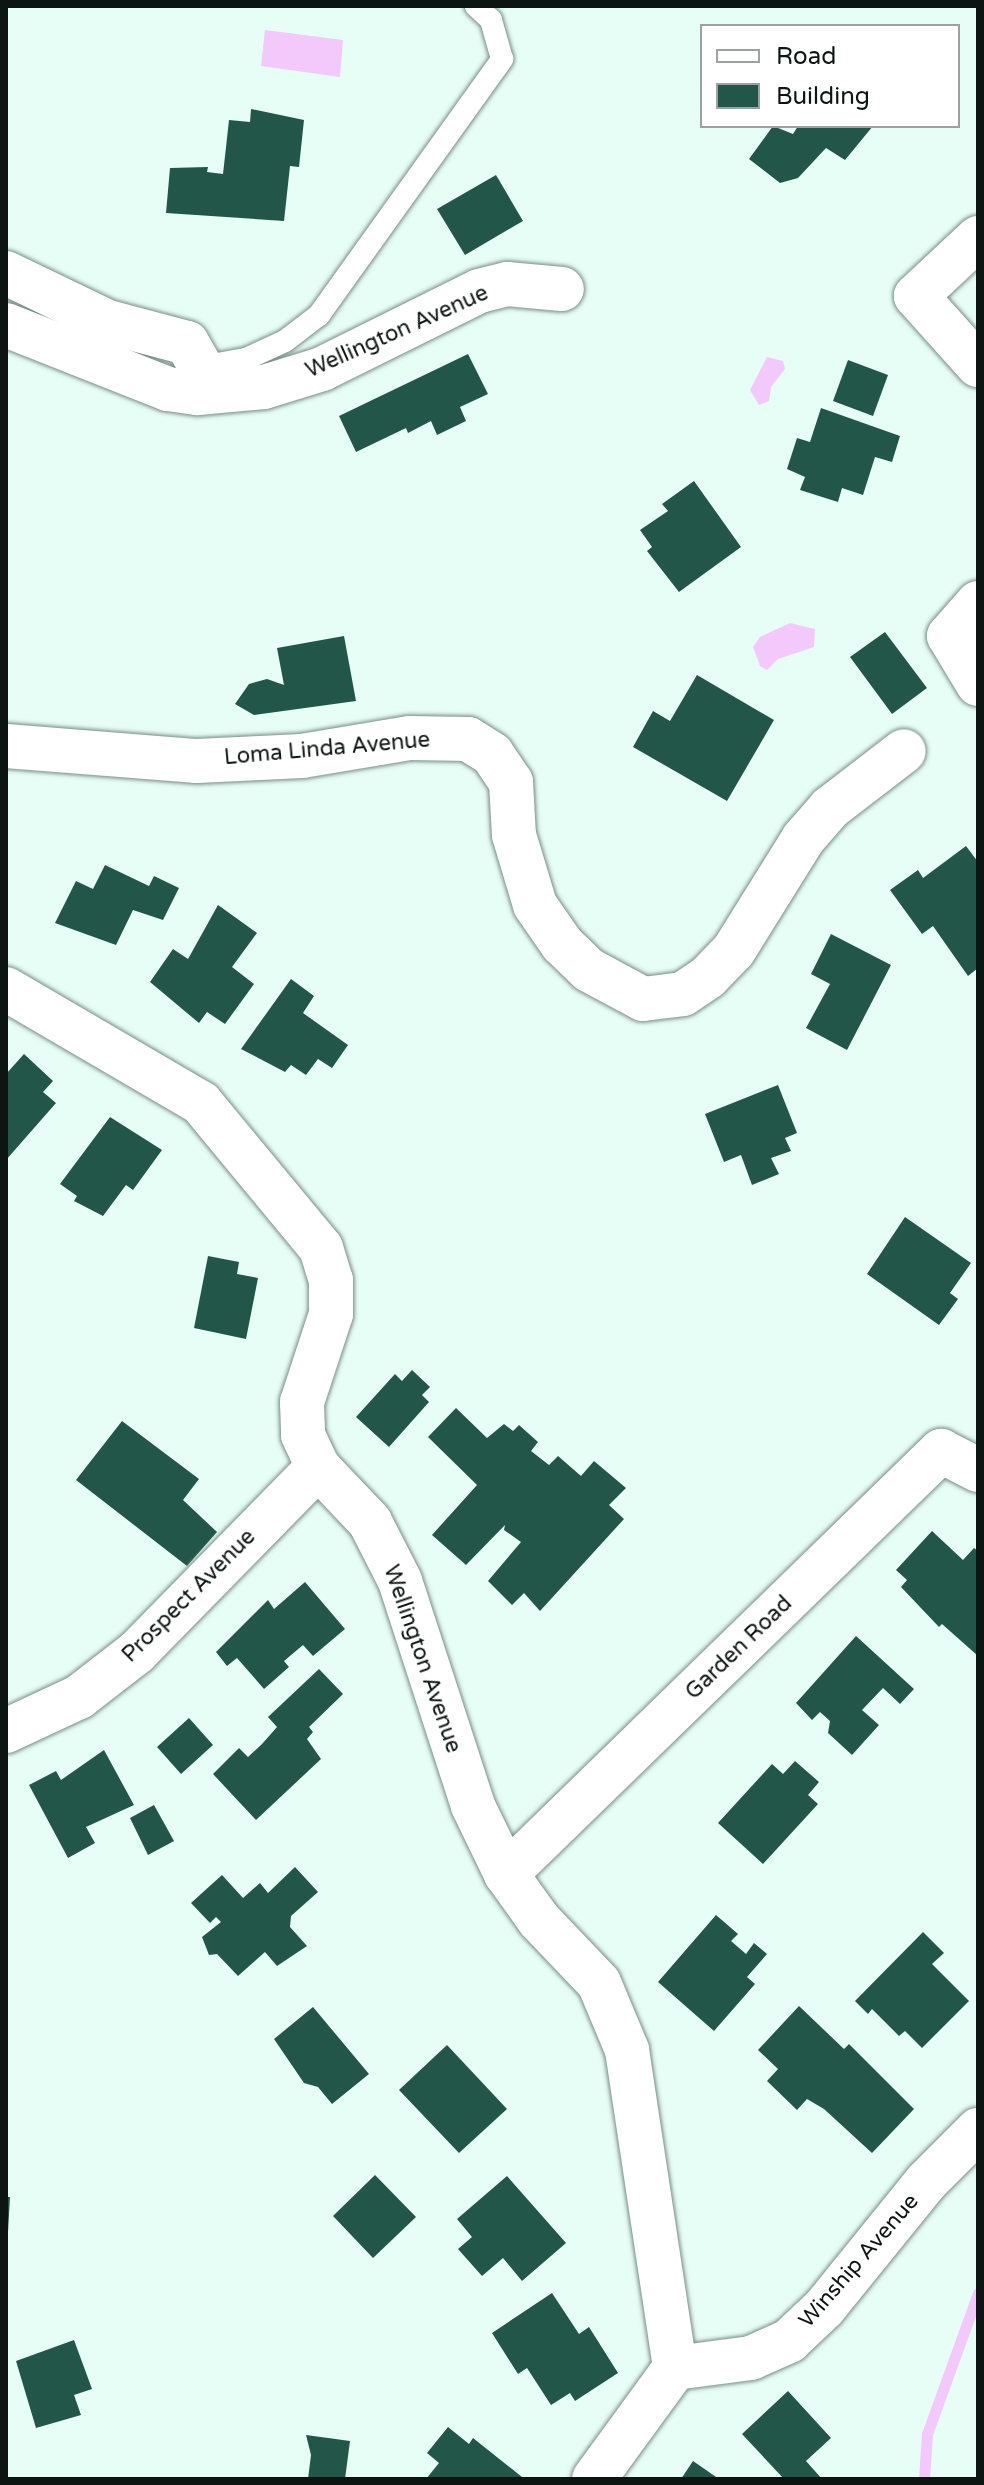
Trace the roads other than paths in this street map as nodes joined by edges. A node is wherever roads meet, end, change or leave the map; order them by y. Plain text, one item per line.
1 (476, 6) edge
2 (978, 238) edge
3 (6, 273) edge
4 (562, 289) dead end
5 (6, 325) edge
6 (978, 365) edge
7 (199, 380) junction
8 (978, 603) edge
9 (978, 684) edge
10 (6, 746) edge
11 (904, 751) dead end
12 (6, 989) edge
13 (318, 1467) junction
14 (978, 1470) edge
15 (6, 1731) edge
16 (506, 1874) junction
17 (978, 2130) edge
18 (675, 2368) junction
19 (594, 2479) edge

1 - 7 lane
2 - 6 street
3 - 7 street
4 - 7 street, Wellington Avenue
5 - 7 street, Wellington Avenue
8 - 9 street
10 - 11 street, Loma Linda Avenue
12 - 13 street, Wellington Avenue
13 - 15 street, Prospect Avenue
13 - 16 street, Wellington Avenue
14 - 16 street, Garden Road
16 - 18 street, Wellington Avenue
17 - 18 street, Winship Avenue
18 - 19 street

